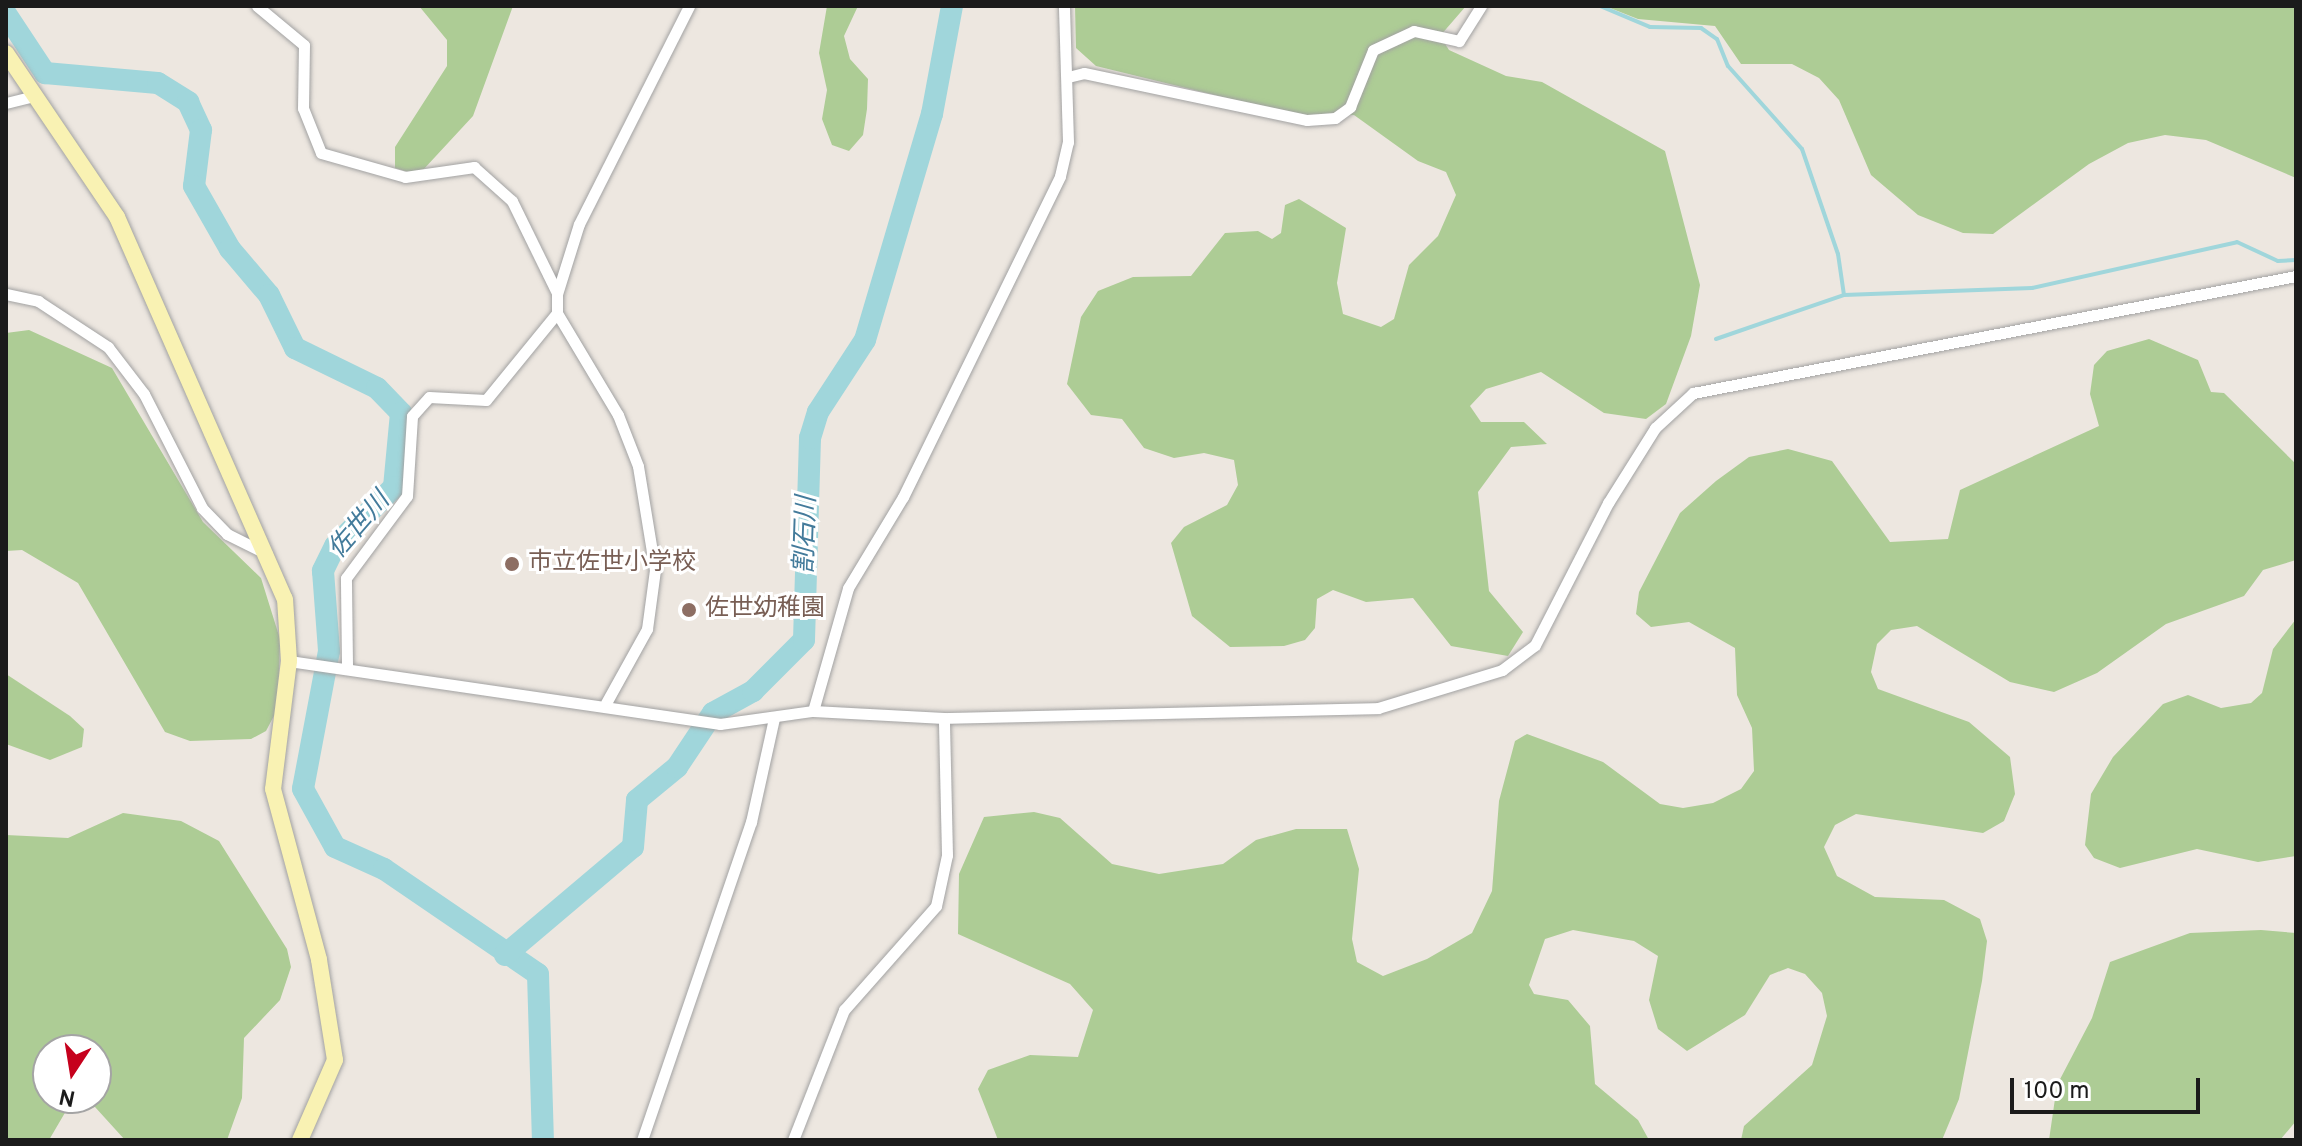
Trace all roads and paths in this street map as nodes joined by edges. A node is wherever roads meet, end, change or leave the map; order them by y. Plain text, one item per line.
1 (257, 6) edge
2 (689, 6) edge
3 (1064, 6) edge
4 (1481, 6) edge
5 (6, 53) edge
6 (1068, 77) junction
7 (34, 96) junction
8 (6, 103) edge
9 (2296, 276) edge
10 (6, 294) edge
11 (557, 294) junction
12 (557, 313) junction
13 (272, 556) junction
14 (289, 661) junction
15 (344, 665) junction
16 (606, 703) junction
17 (813, 711) junction
18 (774, 718) junction
19 (944, 718) junction
20 (300, 1140) edge
21 (642, 1140) edge
22 (793, 1140) edge

1 - 11 street
2 - 11 street
3 - 6 street
4 - 6 street
5 - 7 street
6 - 17 street
7 - 8 street
7 - 13 street
9 - 19 street
10 - 13 street
11 - 12 street
12 - 15 street
12 - 16 street
13 - 14 street
14 - 15 street
14 - 20 street
15 - 16 street
16 - 18 street
17 - 18 street
17 - 19 street
18 - 21 street
19 - 22 street

